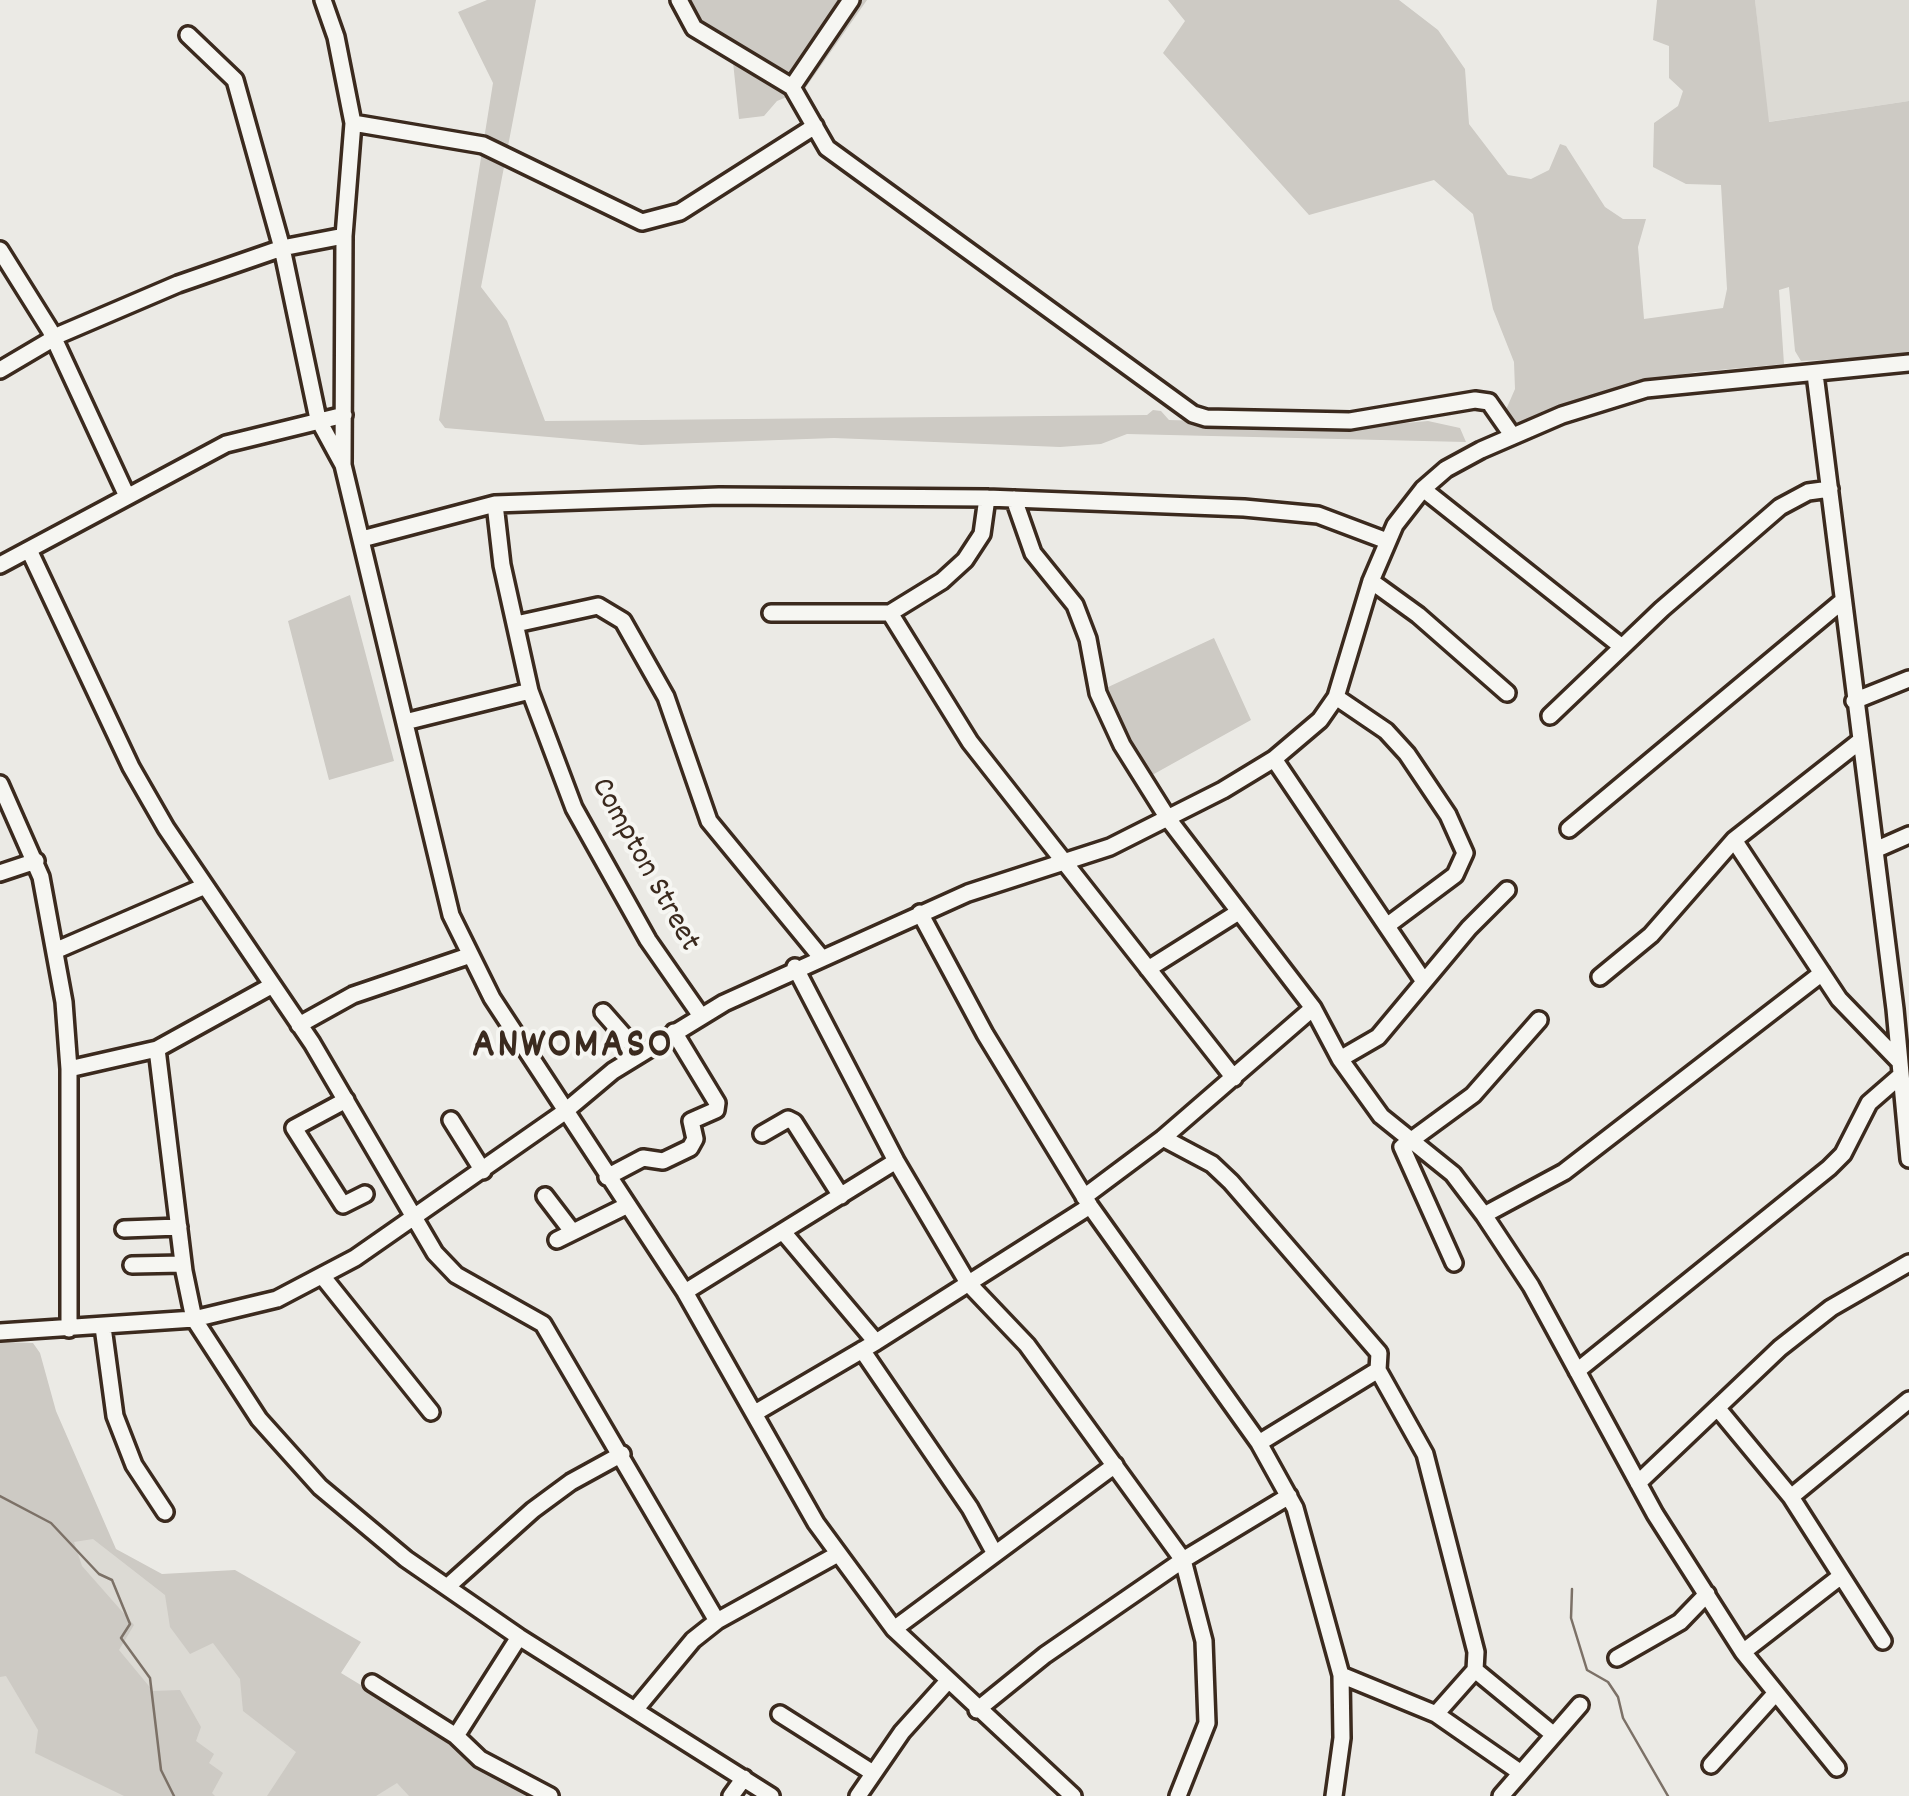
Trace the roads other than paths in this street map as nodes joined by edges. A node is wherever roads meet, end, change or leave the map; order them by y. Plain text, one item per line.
1 (323, 0) edge
2 (679, 0) edge
3 (851, 0) edge
4 (188, 35) dead end
5 (792, 87) junction
6 (353, 122) junction
7 (814, 126) junction
8 (344, 236) junction
9 (282, 248) junction
10 (0, 250) edge
11 (54, 338) junction
12 (1909, 363) edge
13 (0, 370) edge
14 (1814, 374) junction
15 (344, 416) junction
16 (318, 420) junction
17 (1512, 435) junction
18 (343, 464) junction
19 (1423, 489) junction
20 (1830, 489) junction
21 (126, 494) junction
22 (987, 498) junction
23 (1014, 499) junction
24 (495, 504) junction
25 (362, 539) junction
26 (1387, 541) junction
27 (30, 550) junction
28 (0, 565) edge
29 (1371, 581) junction
30 (1840, 604) junction
31 (771, 613) dead end
32 (890, 613) junction
33 (516, 624) junction
34 (1622, 647) junction
35 (1909, 679) edge
36 (530, 691) junction
37 (1508, 693) dead end
38 (1336, 697) junction
39 (1854, 701) junction
40 (1550, 716) dead end
41 (405, 722) junction
42 (1860, 741) junction
43 (1274, 759) junction
44 (0, 784) edge
45 (1169, 820) junction
46 (1569, 829) dead end
47 (1909, 834) edge
48 (1734, 840) junction
49 (1875, 850) junction
50 (36, 861) junction
51 (1067, 864) junction
52 (0, 872) edge
53 (205, 886) junction
54 (1507, 890) dead end
55 (920, 913) junction
56 (1237, 913) junction
57 (1388, 925) junction
58 (56, 950) junction
59 (468, 956) junction
60 (820, 956) junction
61 (796, 968) junction
62 (1148, 968) junction
63 (1822, 974) junction
64 (1600, 977) dead end
65 (1423, 980) junction
66 (271, 986) junction
67 (1909, 997) edge
68 (1314, 1008) junction
69 (1895, 1009) junction
70 (603, 1012) dead end
71 (701, 1016) junction
72 (1539, 1020) dead end
73 (300, 1025) junction
74 (674, 1032) junction
75 (157, 1049) junction
76 (640, 1054) junction
77 (1340, 1060) junction
78 (1899, 1068) junction
79 (69, 1069) junction
80 (1234, 1078) junction
81 (346, 1100) junction
82 (563, 1112) junction
83 (452, 1120) dead end
84 (762, 1134) dead end
85 (1162, 1138) junction
86 (1408, 1140) junction
87 (1909, 1159) edge
88 (896, 1161) junction
89 (483, 1170) junction
90 (607, 1178) junction
91 (365, 1194) dead end
92 (545, 1196) dead end
93 (841, 1196) junction
94 (1087, 1201) junction
95 (626, 1206) junction
96 (1484, 1214) junction
97 (417, 1217) junction
98 (179, 1226) junction
99 (124, 1228) dead end
100 (784, 1232) junction
101 (1454, 1262) dead end
102 (1909, 1263) edge
103 (183, 1264) junction
104 (132, 1265) dead end
105 (323, 1277) junction
106 (968, 1284) junction
107 (685, 1292) junction
108 (194, 1319) junction
109 (103, 1327) junction
110 (69, 1329) junction
111 (0, 1332) edge
112 (869, 1346) junction
113 (1378, 1370) junction
114 (1577, 1371) junction
115 (1909, 1400) edge
116 (1719, 1410) junction
117 (430, 1412) dead end
118 (754, 1413) junction
119 (1259, 1443) junction
120 (622, 1454) junction
121 (1115, 1465) junction
122 (1638, 1483) junction
123 (1289, 1496) junction
124 (1792, 1497) junction
125 (165, 1512) dead end
126 (994, 1552) junction
127 (838, 1554) junction
128 (1183, 1560) junction
129 (1840, 1576) junction
130 (447, 1587) junction
131 (1706, 1594) junction
132 (717, 1620) junction
133 (894, 1629) junction
134 (520, 1637) junction
135 (1883, 1641) dead end
136 (1743, 1652) junction
137 (1617, 1658) dead end
138 (1475, 1670) junction
139 (1342, 1675) junction
140 (947, 1682) junction
141 (372, 1683) dead end
142 (1774, 1695) junction
143 (1580, 1706) dead end
144 (635, 1710) junction
145 (977, 1710) junction
146 (780, 1714) dead end
147 (1436, 1714) junction
148 (1554, 1735) junction
149 (456, 1736) junction
150 (1711, 1765) dead end
151 (1836, 1768) dead end
152 (1522, 1772) junction
153 (873, 1773) junction
154 (744, 1778) junction
155 (550, 1796) edge
156 (731, 1796) edge
157 (771, 1796) edge
158 (858, 1796) edge
159 (1073, 1796) edge
160 (1178, 1796) edge
161 (1334, 1796) edge
162 (1501, 1796) edge

1 - 6 street
2 - 5 street
3 - 5 street
4 - 9 street
5 - 7 street
6 - 7 street
6 - 8 street
7 - 17 street
8 - 9 street
8 - 15 street
9 - 11 street
9 - 16 street
10 - 11 street
11 - 13 street
11 - 21 street
12 - 14 street
14 - 17 street
14 - 20 street
15 - 16 street
15 - 18 street
16 - 18 street
16 - 21 street
17 - 19 street
18 - 25 street
19 - 26 street
19 - 34 street
20 - 30 street
20 - 34 street
21 - 27 street
22 - 23 street
22 - 24 street
22 - 32 street
23 - 26 street
23 - 45 street
24 - 25 street
24 - 33 street, Compton Street
25 - 41 street
26 - 29 street
27 - 28 street
27 - 53 street
29 - 37 street
29 - 38 street
30 - 39 street
30 - 46 street
31 - 32 street
32 - 51 street
33 - 36 street, Compton Street
33 - 60 street
34 - 40 street
35 - 39 street
36 - 41 street
36 - 71 street, Compton Street
38 - 43 street
38 - 57 street
39 - 42 street
41 - 59 street
42 - 48 street
42 - 49 street
43 - 45 street
43 - 57 street
44 - 50 street
45 - 51 street
45 - 56 street
47 - 49 street
48 - 63 street
48 - 64 street
49 - 69 street
50 - 52 street
50 - 58 street
51 - 55 street
51 - 62 street
53 - 58 street
53 - 66 street
54 - 65 street
55 - 60 street
55 - 94 street
56 - 62 street
56 - 68 street
57 - 65 street
58 - 79 street
59 - 73 street
59 - 82 street
60 - 61 street
61 - 71 street
61 - 88 street
62 - 80 street
63 - 78 street
63 - 96 street
65 - 77 street
66 - 73 street
66 - 75 street
67 - 69 street
68 - 77 street
68 - 80 street
69 - 78 street
70 - 76 street
71 - 74 street
72 - 86 street
73 - 81 street
74 - 76 street
74 - 90 street
75 - 79 street
75 - 98 street
76 - 82 street
77 - 86 street
78 - 87 street
78 - 114 street
79 - 110 street
80 - 85 street
81 - 91 street
81 - 97 street
82 - 89 street
82 - 90 street
83 - 89 street
84 - 93 street
85 - 94 street
85 - 113 street
86 - 96 street
86 - 101 street
88 - 93 street
88 - 106 street
89 - 97 street
90 - 95 street
92 - 95 street
93 - 100 street
94 - 106 street
94 - 119 street
95 - 107 street
96 - 114 street
97 - 105 street
97 - 120 street
98 - 99 street
98 - 103 street
100 - 107 street
100 - 112 street
102 - 116 street
103 - 104 street
103 - 108 street
105 - 108 street
105 - 117 street
106 - 112 street
106 - 121 street
107 - 118 street
108 - 109 street
108 - 130 street
109 - 110 street
109 - 125 street
110 - 111 street
112 - 118 street
112 - 126 street
113 - 119 street
113 - 138 street
114 - 122 street
115 - 124 street
116 - 122 street
116 - 124 street
118 - 127 street
119 - 123 street
120 - 130 street
120 - 132 street
121 - 126 street
121 - 128 street
122 - 131 street
123 - 128 street
123 - 139 street
124 - 129 street
126 - 133 street
127 - 132 street
127 - 133 street
128 - 145 street
128 - 160 street
129 - 135 street
129 - 136 street
130 - 134 street
131 - 136 street
131 - 137 street
132 - 144 street
133 - 140 street
134 - 144 street
134 - 149 street
136 - 142 street
138 - 147 street
138 - 148 street
139 - 147 street
139 - 161 street
140 - 145 street
140 - 153 street
141 - 149 street
142 - 150 street
142 - 151 street
143 - 148 street
144 - 154 street
145 - 159 street
146 - 153 street
147 - 152 street
148 - 152 street
149 - 155 street
152 - 162 street
153 - 158 street
154 - 156 street
154 - 157 street

